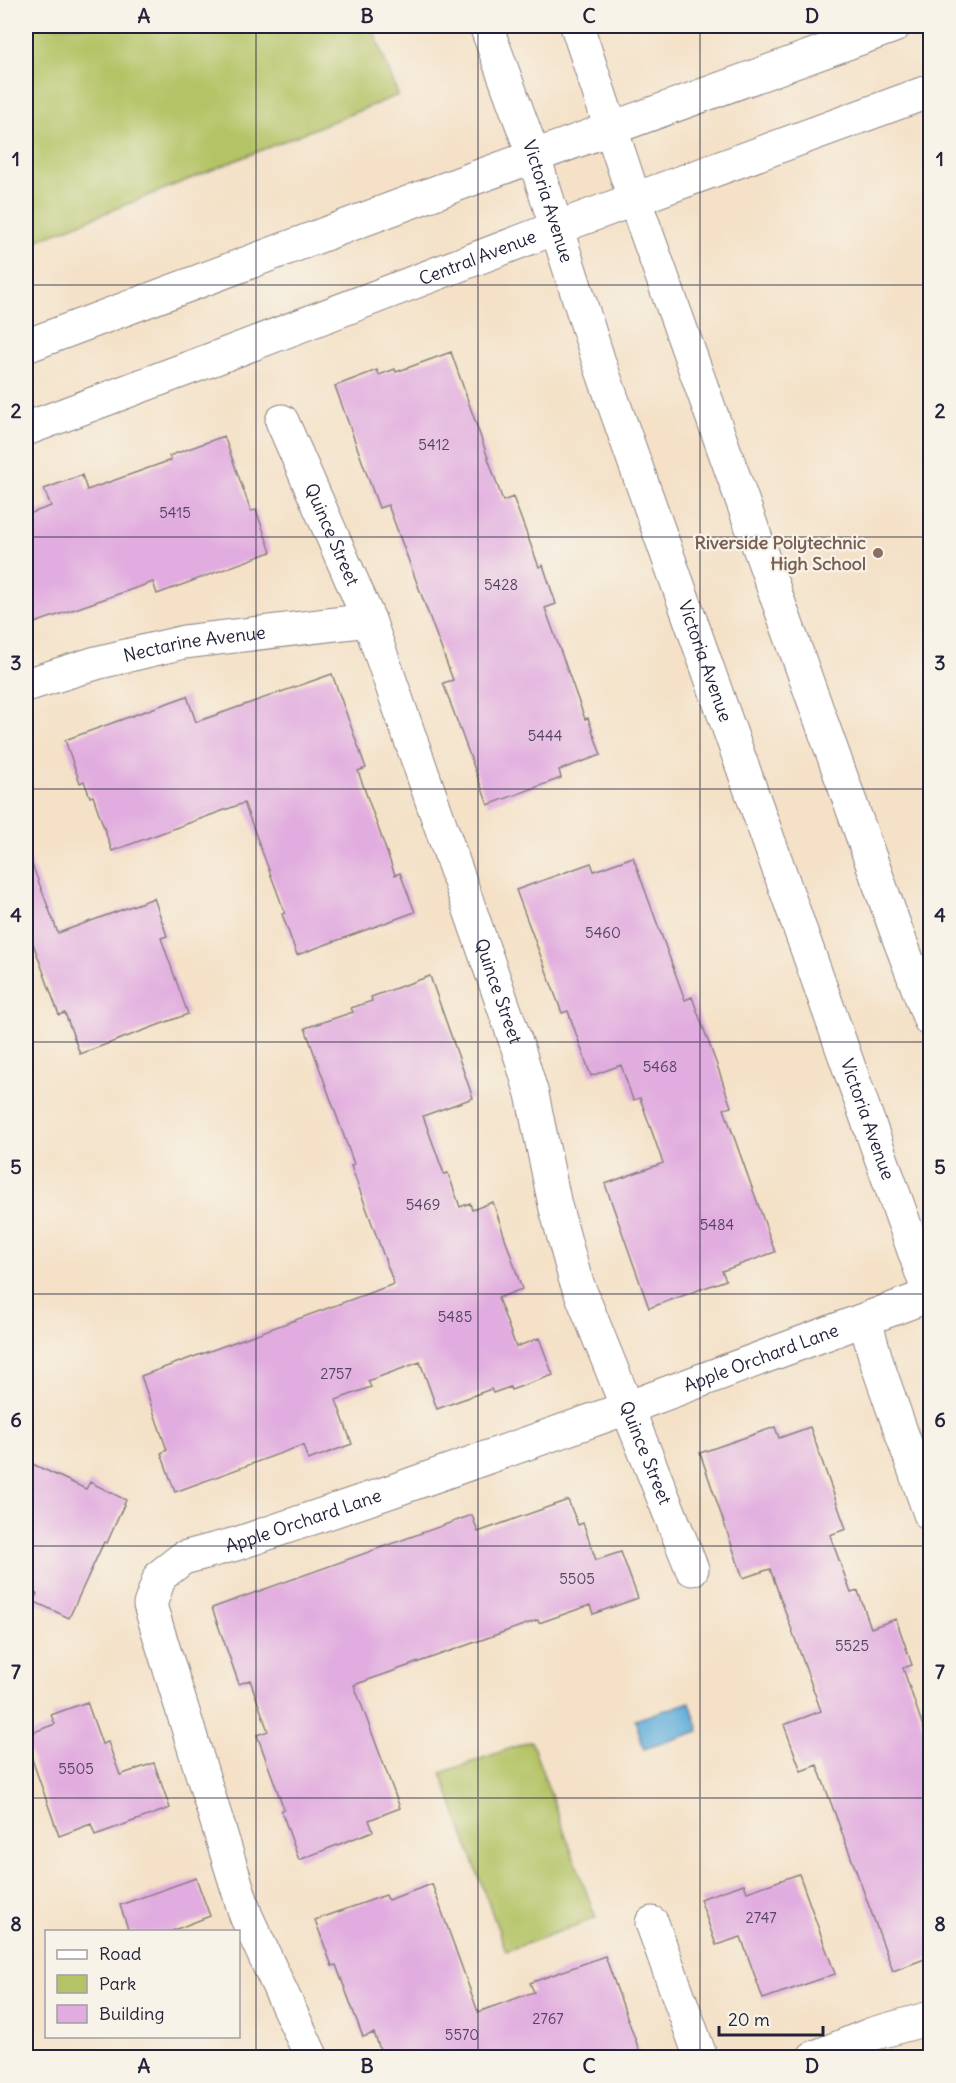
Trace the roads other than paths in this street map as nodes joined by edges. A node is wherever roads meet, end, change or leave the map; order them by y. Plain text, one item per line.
1 (486, 26) edge
2 (577, 26) edge
3 (894, 26) edge
4 (930, 91) edge
5 (612, 128) junction
6 (534, 157) junction
7 (635, 201) junction
8 (557, 228) junction
9 (26, 346) edge
10 (282, 421) dead end
11 (26, 429) edge
12 (369, 620) junction
13 (26, 685) edge
14 (930, 1020) edge
15 (930, 1295) edge
16 (865, 1320) junction
17 (627, 1408) junction
18 (930, 1514) edge
19 (692, 1569) dead end
20 (652, 1923) dead end
21 (930, 2018) edge
22 (312, 2058) edge
23 (701, 2058) edge
24 (813, 2058) edge

1 - 6 main road, Victoria Avenue
2 - 5 main road
3 - 5 main road
4 - 7 main road, Central Avenue
5 - 6 main road
5 - 7 main road
6 - 8 main road, Victoria Avenue
6 - 9 main road
7 - 8 main road, Central Avenue
7 - 14 main road
8 - 11 main road, Central Avenue
8 - 15 main road, Victoria Avenue
10 - 12 main road, Quince Street
12 - 13 main road, Nectarine Avenue
12 - 17 main road, Quince Street
15 - 16 main road, Apple Orchard Lane
16 - 17 main road, Apple Orchard Lane
16 - 18 main road
17 - 19 main road, Quince Street
17 - 22 main road, Apple Orchard Lane
20 - 23 main road
21 - 24 main road

